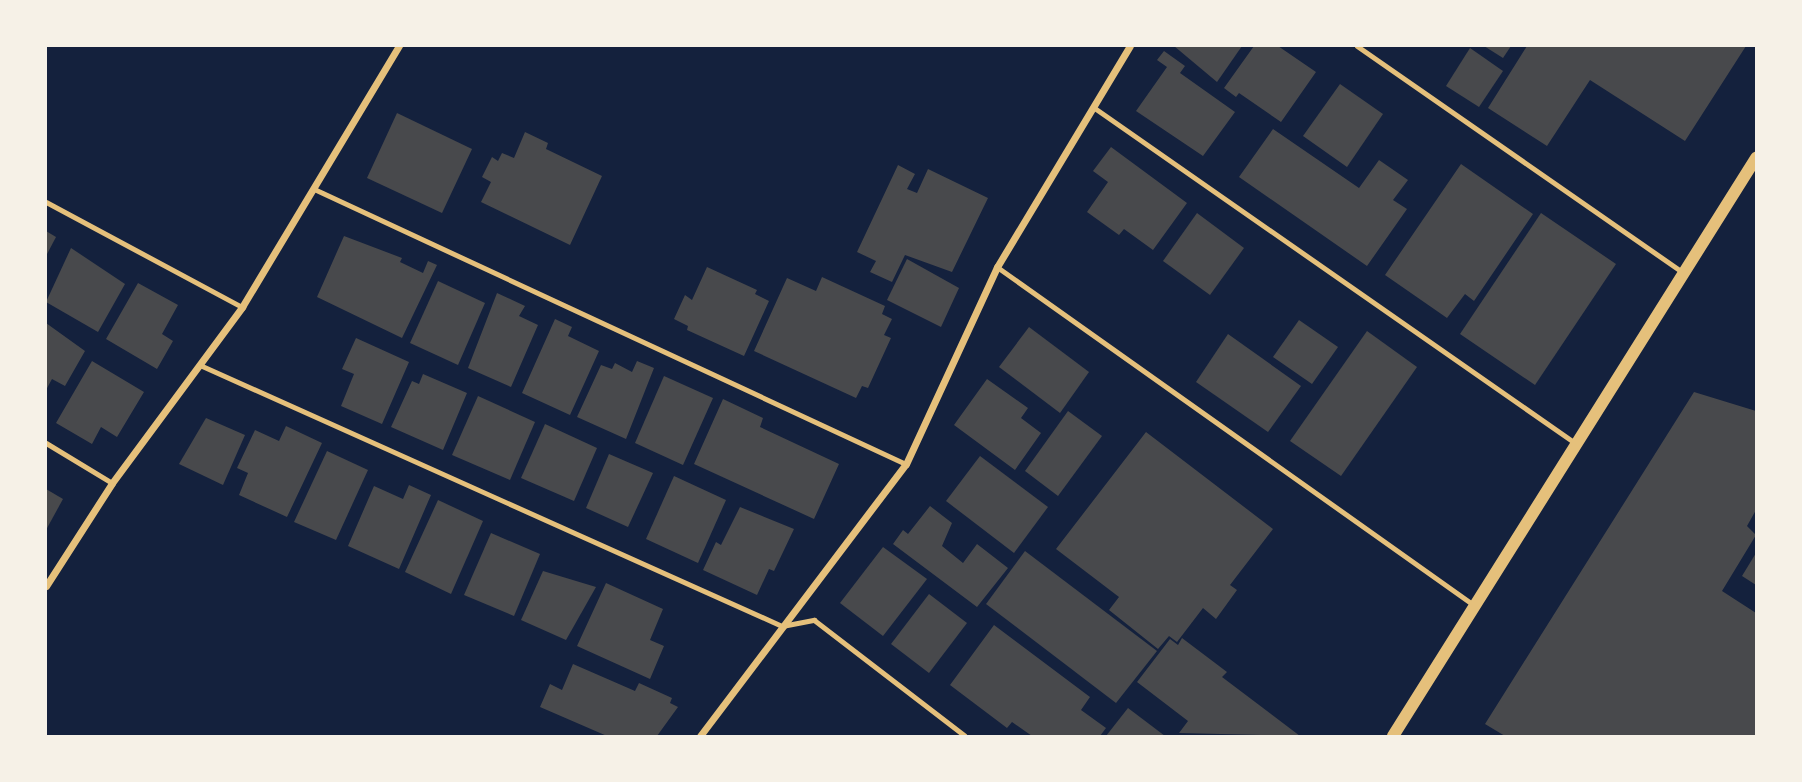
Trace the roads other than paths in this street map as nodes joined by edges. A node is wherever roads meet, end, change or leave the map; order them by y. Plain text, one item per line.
1 (399, 46) edge
2 (1130, 46) edge
3 (1357, 46) edge
4 (1093, 107) junction
5 (1756, 158) edge
6 (314, 189) junction
7 (46, 202) edge
8 (997, 267) junction
9 (1685, 273) junction
10 (242, 307) junction
11 (202, 366) junction
12 (46, 443) edge
13 (1577, 445) junction
14 (906, 464) junction
15 (112, 483) junction
16 (46, 586) edge
17 (1475, 606) junction
18 (782, 626) junction
19 (700, 737) edge
20 (965, 737) edge
21 (1393, 737) edge

1 - 6 street
2 - 4 street
3 - 9 lane
4 - 8 street
4 - 13 lane
5 - 9 street
6 - 10 street
6 - 14 lane
7 - 10 lane
8 - 14 street
8 - 17 lane
9 - 13 street
10 - 11 street
11 - 15 street
11 - 18 lane
12 - 15 lane
13 - 17 street
14 - 18 street
15 - 16 street
17 - 21 street
18 - 19 street
18 - 20 lane

